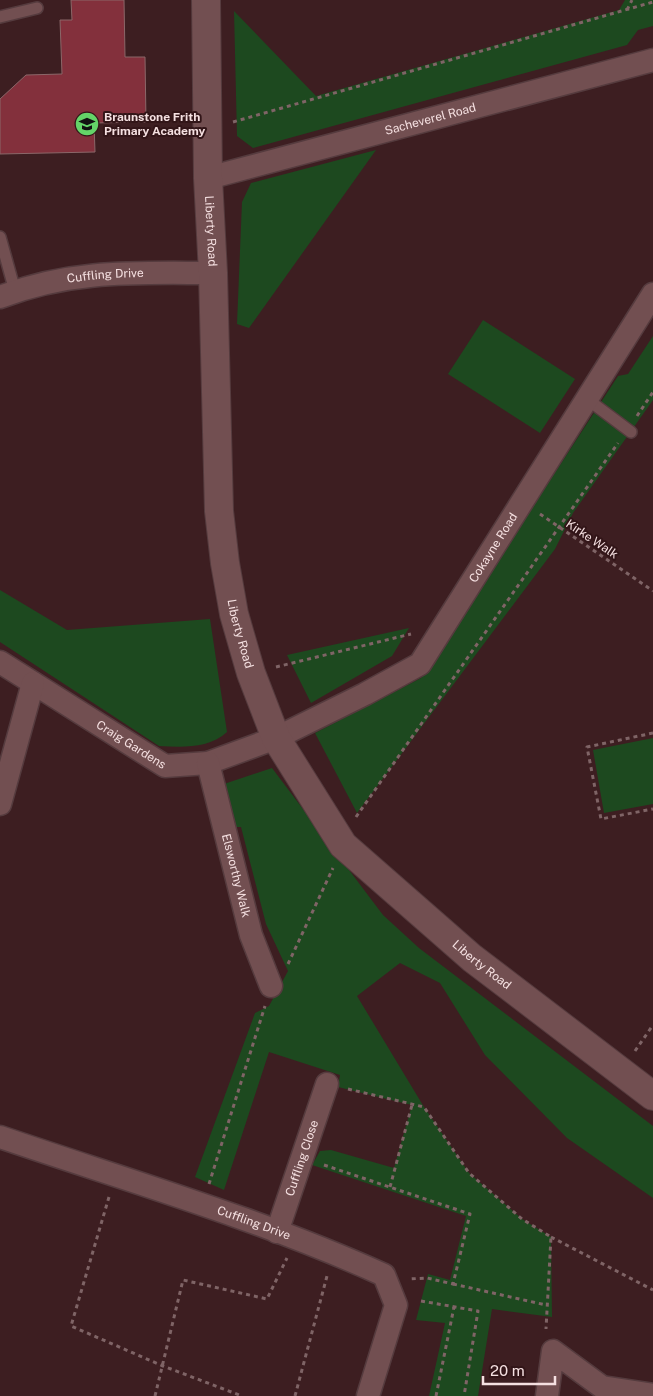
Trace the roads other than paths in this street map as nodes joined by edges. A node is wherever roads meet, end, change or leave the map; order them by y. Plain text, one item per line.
1 (206, 0) edge
2 (37, 8) dead end
3 (0, 17) edge
4 (653, 60) edge
5 (208, 178) junction
6 (0, 237) edge
7 (214, 272) junction
8 (8, 294) edge
9 (653, 294) edge
10 (586, 399) junction
11 (630, 430) road end
12 (0, 662) edge
13 (33, 682) junction
14 (276, 738) junction
15 (208, 764) junction
16 (0, 804) edge
17 (271, 986) road end
18 (327, 1084) road end
19 (653, 1096) edge
20 (0, 1136) edge
21 (286, 1236) junction
22 (653, 1395) edge
23 (368, 1396) edge
24 (547, 1396) edge

1 - 5 street, Liberty Road
2 - 3 lane
4 - 5 street, Sacheverel Road
5 - 7 street, Liberty Road
6 - 8 lane
7 - 8 street, Cuffling Drive
7 - 14 street, Liberty Road
9 - 10 street, Cokayne Road
10 - 11 lane
10 - 14 street, Cokayne Road
12 - 13 street, Craig Gardens
13 - 15 street, Craig Gardens
13 - 16 street
14 - 15 street, Craig Gardens
14 - 19 street, Liberty Road
15 - 17 street, Elsworthy Walk
18 - 21 street, Cuffling Close
20 - 21 street, Cuffling Drive
21 - 23 street, Cuffling Drive
22 - 24 street

